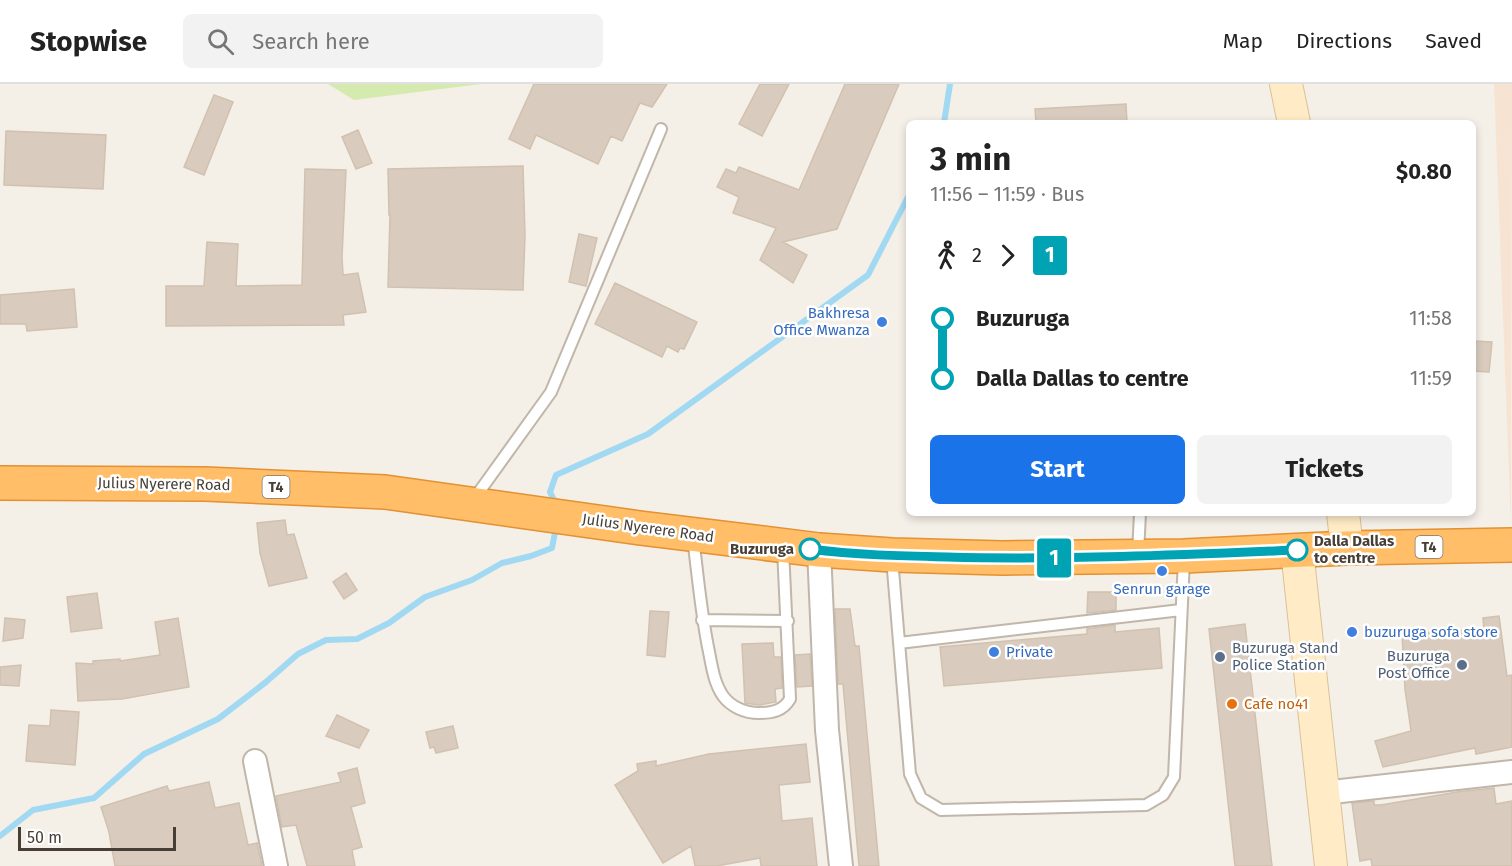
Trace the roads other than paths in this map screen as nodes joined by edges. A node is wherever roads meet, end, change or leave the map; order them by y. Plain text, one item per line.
1 (1286, 84) edge
2 (1292, 120) edge
3 (661, 129) dead end
4 (0, 483) edge
5 (471, 504) junction
6 (1140, 516) edge
7 (1343, 516) edge
8 (693, 535) junction
9 (1512, 545) edge
10 (783, 546) junction
11 (1347, 548) junction
12 (819, 550) junction
13 (1297, 550) junction
14 (892, 555) junction
15 (1138, 556) junction
16 (1184, 556) junction
17 (1181, 610) junction
18 (702, 620) junction
19 (788, 621) junction
20 (899, 643) junction
21 (255, 761) dead end
22 (1512, 772) edge
23 (1323, 793) junction
24 (276, 866) edge
25 (841, 866) edge
26 (1332, 866) edge

1 - 2 main road
3 - 5 lane
4 - 5 highway, Julius Nyerere Road / T4
5 - 8 highway, Julius Nyerere Road / T4
6 - 15 lane
7 - 11 main road
8 - 10 highway, Julius Nyerere Road / T4
8 - 18 lane
9 - 11 highway, Julius Nyerere Road / T4
10 - 12 highway, Julius Nyerere Road / T4
10 - 19 lane
11 - 13 highway, Julius Nyerere Road / T4
12 - 14 highway, Julius Nyerere Road / T4
12 - 25 street
13 - 16 highway, Julius Nyerere Road / T4
13 - 23 main road
14 - 15 highway, Julius Nyerere Road / T4
14 - 20 lane
15 - 16 highway, Julius Nyerere Road / T4
16 - 17 lane
17 - 20 lane
17 - 20 lane
18 - 19 lane
18 - 19 lane
21 - 24 street
22 - 23 street
23 - 26 main road

